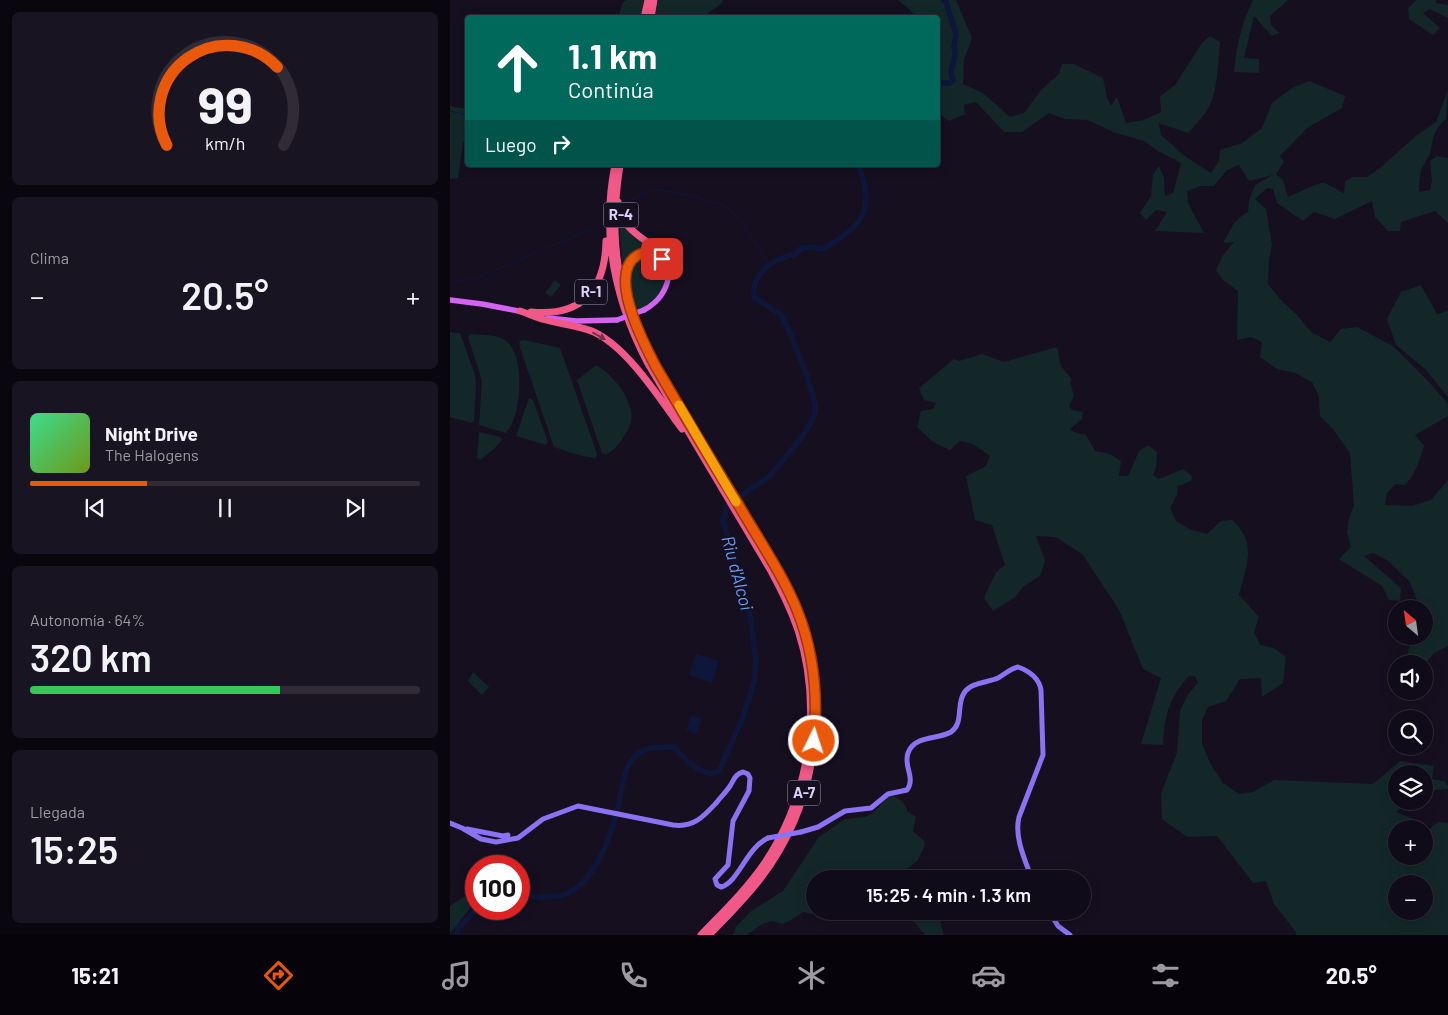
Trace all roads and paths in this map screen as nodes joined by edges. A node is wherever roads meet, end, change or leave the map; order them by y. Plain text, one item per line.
1 (648, 0) edge
2 (654, 0) edge
3 (645, 15) edge
4 (652, 15) edge
5 (615, 167) edge
6 (620, 167) edge
7 (619, 174) junction
8 (609, 218) junction
9 (669, 274) junction
10 (450, 300) edge
11 (629, 307) junction
12 (520, 311) junction
13 (696, 444) junction
14 (799, 623) junction
15 (450, 823) edge
16 (464, 829) junction
17 (508, 835) dead end
18 (1029, 870) edge
19 (1054, 920) edge
20 (701, 935) edge
21 (709, 935) edge
22 (1070, 935) edge

1 - 3 highway
2 - 4 highway
5 - 8 highway, A-7
6 - 7 highway, A-7
7 - 9 highway, R-4
7 - 11 highway, A-7
8 - 12 highway, R-1
8 - 13 highway, A-7
9 - 11 highway
9 - 12 main road, bridge
10 - 12 main road
11 - 13 highway, A-7
12 -> 13 highway
13 - 14 highway, A-7
13 - 14 highway, A-7
14 - 20 highway, A-7
14 - 21 highway, A-7
15 - 16 street
16 - 17 street
16 - 18 street, bridge
19 - 22 street

